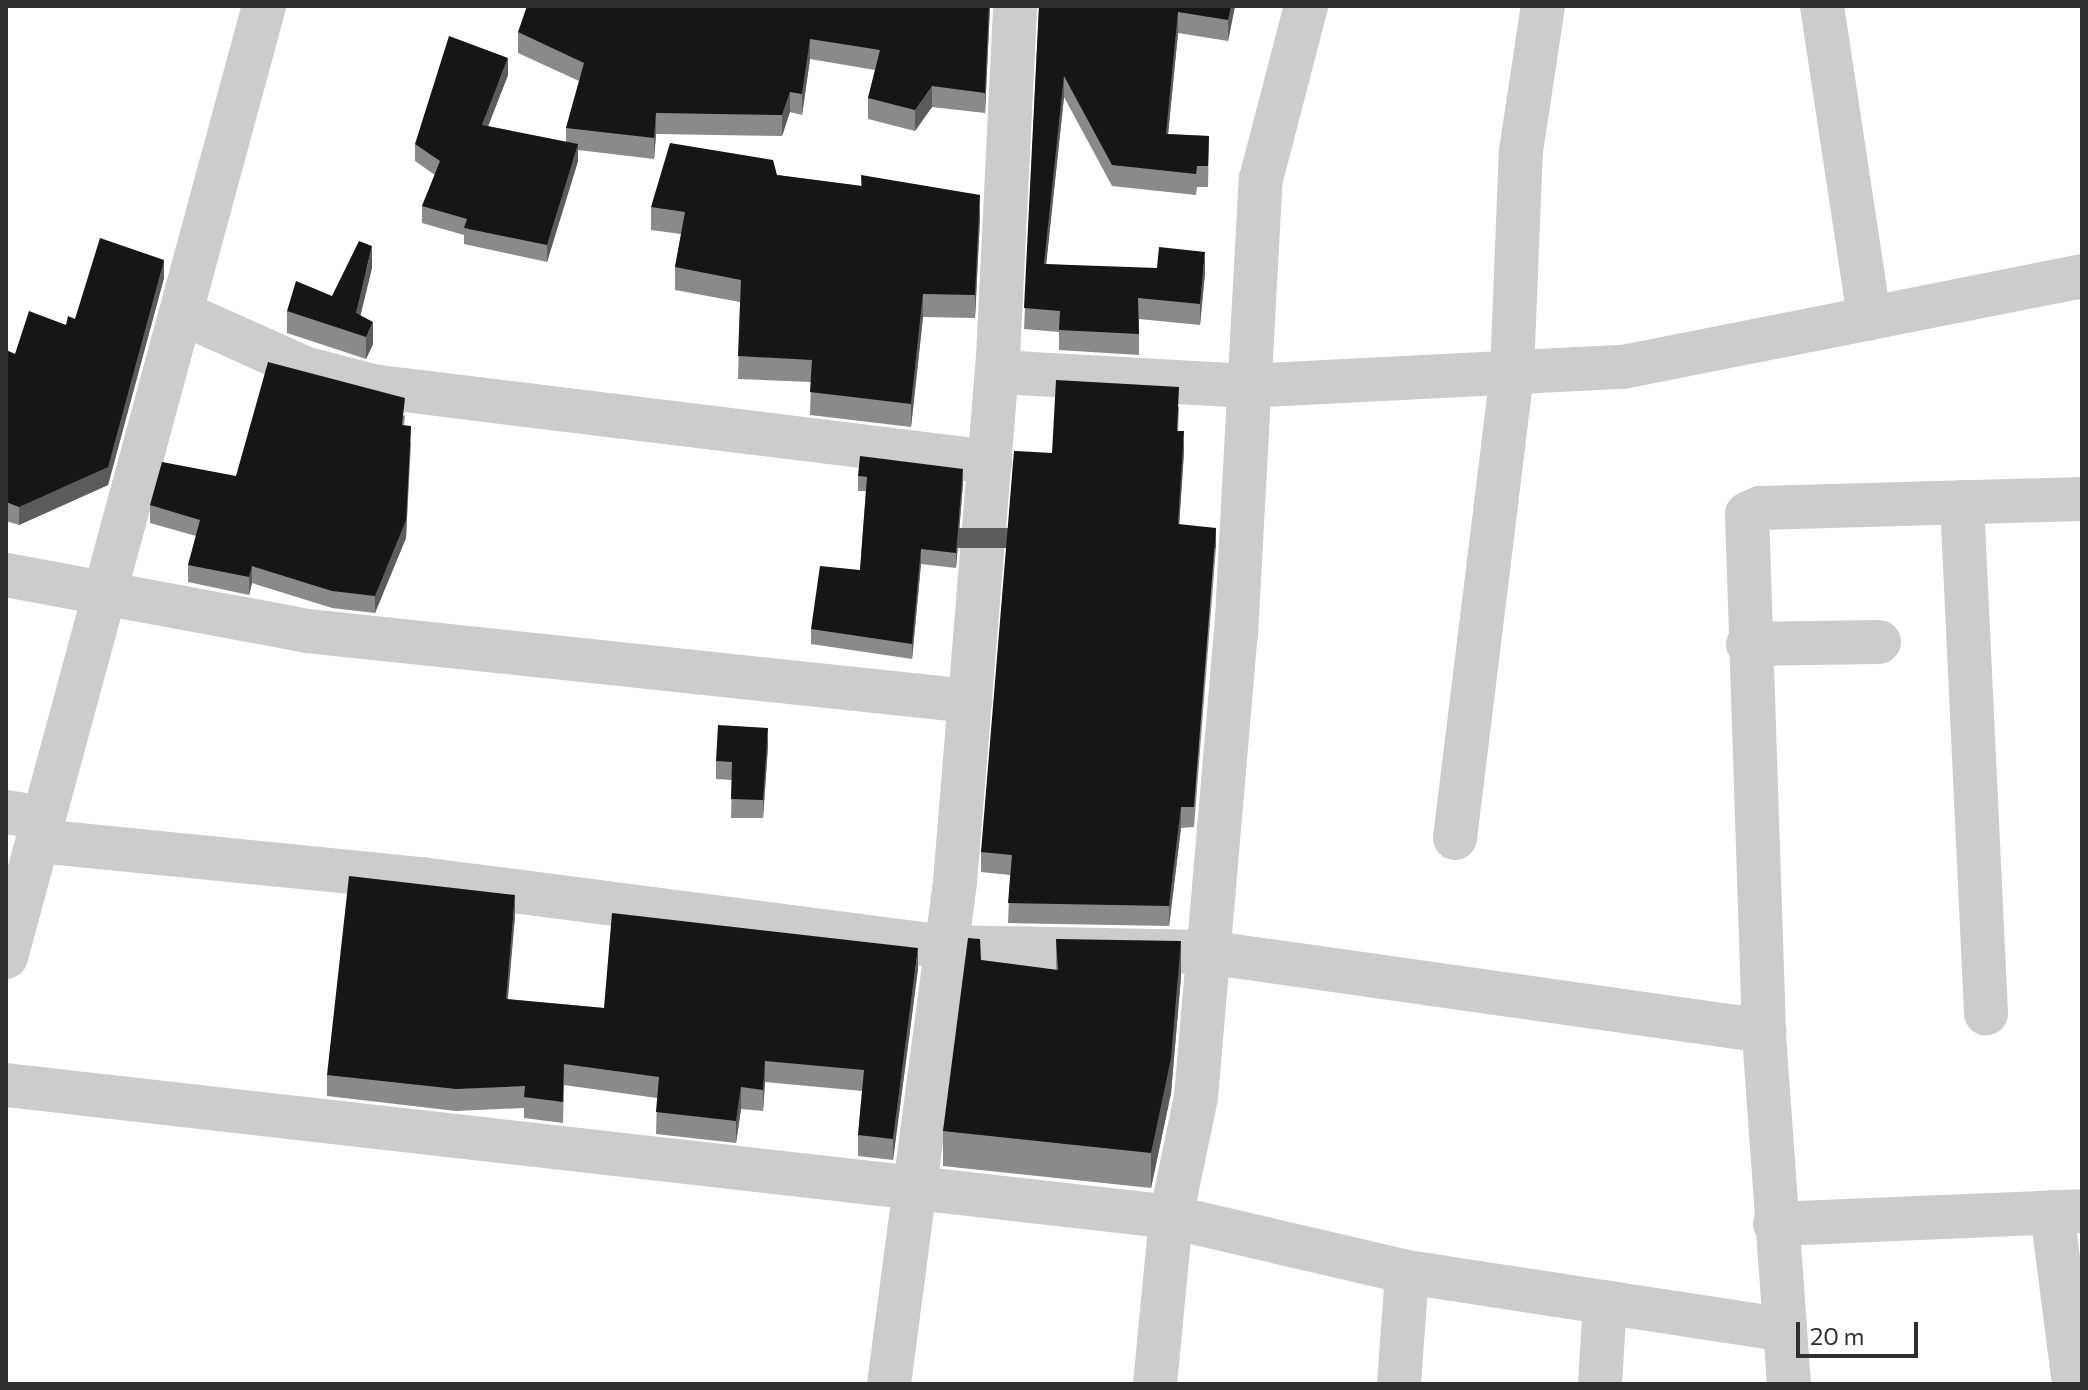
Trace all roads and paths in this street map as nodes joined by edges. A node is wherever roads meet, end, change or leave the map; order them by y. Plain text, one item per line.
1 (264, 6) edge
2 (1015, 6) edge
3 (1306, 6) edge
4 (1543, 6) edge
5 (1822, 6) edge
6 (2082, 276) edge
7 (184, 314) junction
8 (1869, 318) junction
9 (997, 372) junction
10 (1512, 372) junction
11 (1244, 386) junction
12 (990, 462) junction
13 (2082, 499) edge
14 (1962, 502) junction
15 (6, 575) edge
16 (107, 591) junction
17 (1879, 642) dead end
18 (1748, 644) junction
19 (970, 701) junction
20 (29, 824) edge
21 (1455, 838) dead end
22 (946, 947) junction
23 (1206, 952) junction
24 (6, 957) edge
25 (1986, 1013) dead end
26 (1764, 1031) junction
27 (6, 1085) edge
28 (914, 1185) junction
29 (2067, 1212) edge
30 (1171, 1217) junction
31 (1775, 1224) junction
32 (1407, 1272) junction
33 (1605, 1302) junction
34 (1780, 1329) junction
35 (889, 1384) edge
36 (1155, 1384) edge
37 (1399, 1384) edge
38 (1600, 1384) edge
39 (1789, 1384) edge
40 (2074, 1384) edge

1 - 7 street
2 - 9 street
3 - 11 street
4 - 10 street
5 - 8 street
6 - 8 street
7 - 12 street
7 - 16 street
8 - 10 street
9 - 11 street
9 - 12 street
10 - 11 street
10 - 21 street
11 - 23 street
12 - 19 street
13 - 14 street
14 - 18 street
14 - 25 street
15 - 16 street
16 - 19 street
16 - 20 street
17 - 18 street
18 - 26 street
19 - 22 street
20 - 22 street
20 - 24 street
22 - 23 street
22 - 28 street
23 - 26 street
23 - 30 street
26 - 31 street
27 - 28 street
28 - 30 street
28 - 35 street
29 - 31 street
29 - 40 street
30 - 32 street
30 - 36 street
31 - 34 street
32 - 33 street
32 - 37 street
33 - 34 street
33 - 38 street
34 - 39 street

